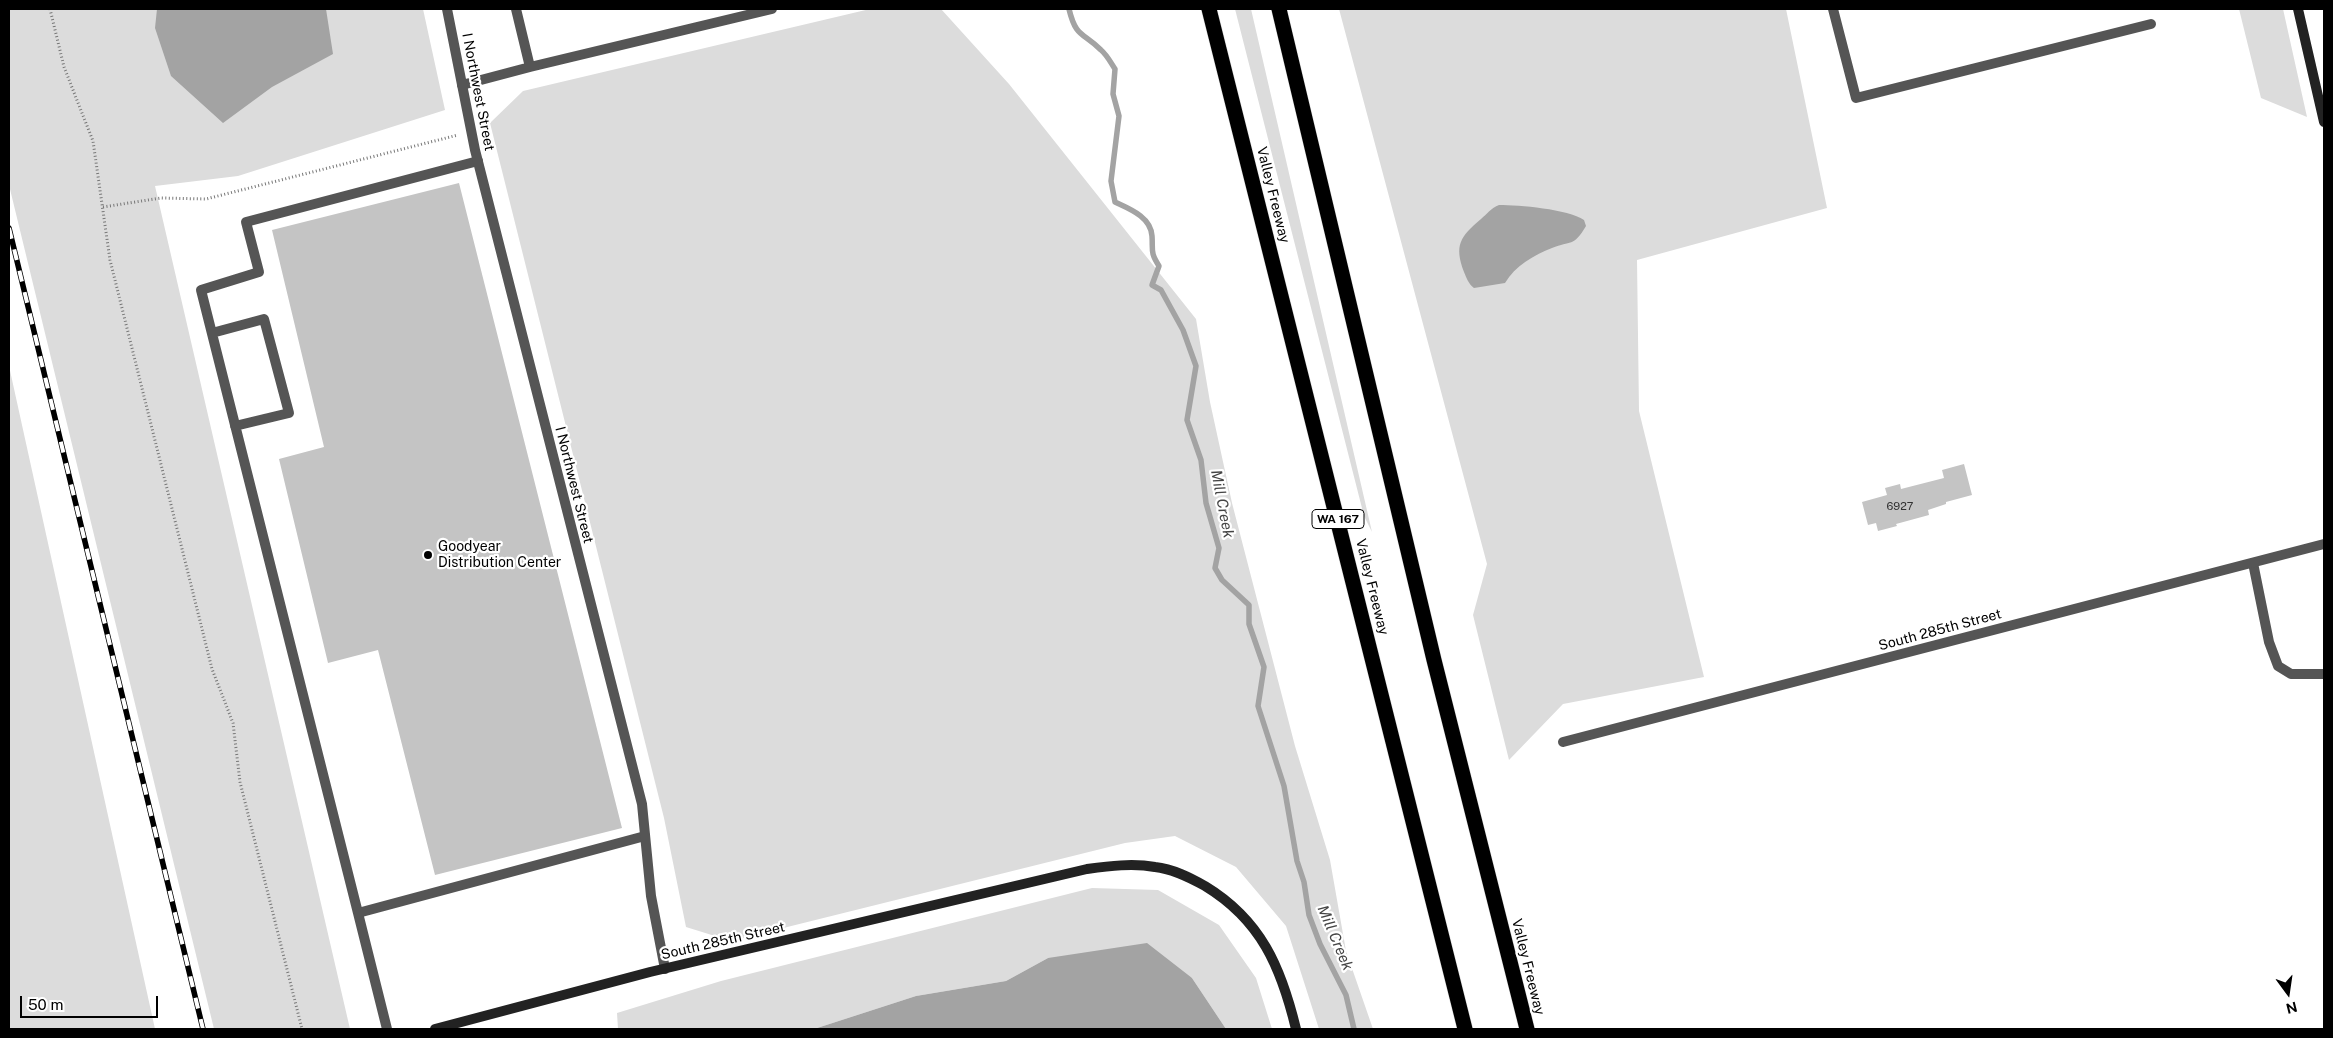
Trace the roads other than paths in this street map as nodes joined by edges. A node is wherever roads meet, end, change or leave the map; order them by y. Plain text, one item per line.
1 (447, 9) edge
2 (516, 9) edge
3 (772, 9) edge
4 (1209, 9) edge
5 (1279, 9) edge
6 (1833, 9) edge
7 (2298, 9) edge
8 (2151, 24) dead end
9 (530, 67) junction
10 (462, 85) junction
11 (2322, 100) edge
12 (2324, 122) edge
13 (478, 161) junction
14 (212, 333) junction
15 (235, 426) junction
16 (2324, 544) edge
17 (2253, 563) junction
18 (2324, 674) edge
19 (1563, 742) dead end
20 (645, 836) junction
21 (358, 913) junction
22 (665, 969) junction
23 (387, 1029) edge
24 (435, 1029) edge
25 (1296, 1029) edge
26 (1465, 1029) edge
27 (1527, 1029) edge

1 - 10 street, I Northwest Street
2 - 9 street
3 - 9 street
4 - 26 highway, Valley Freeway / WA 167
5 - 27 highway, Valley Freeway
6 - 8 street
7 - 11 street
9 - 10 street
10 - 13 street, I Northwest Street
11 - 12 street
13 - 14 street
13 - 20 street, I Northwest Street
14 - 15 street
14 - 15 street
15 - 21 street
16 - 17 street, South 285th Street
17 - 18 street
17 - 19 street, South 285th Street
20 - 21 street
20 - 22 street, I Northwest Street
21 - 23 street
22 - 24 street, South 285th Street
22 - 25 street, South 285th Street

